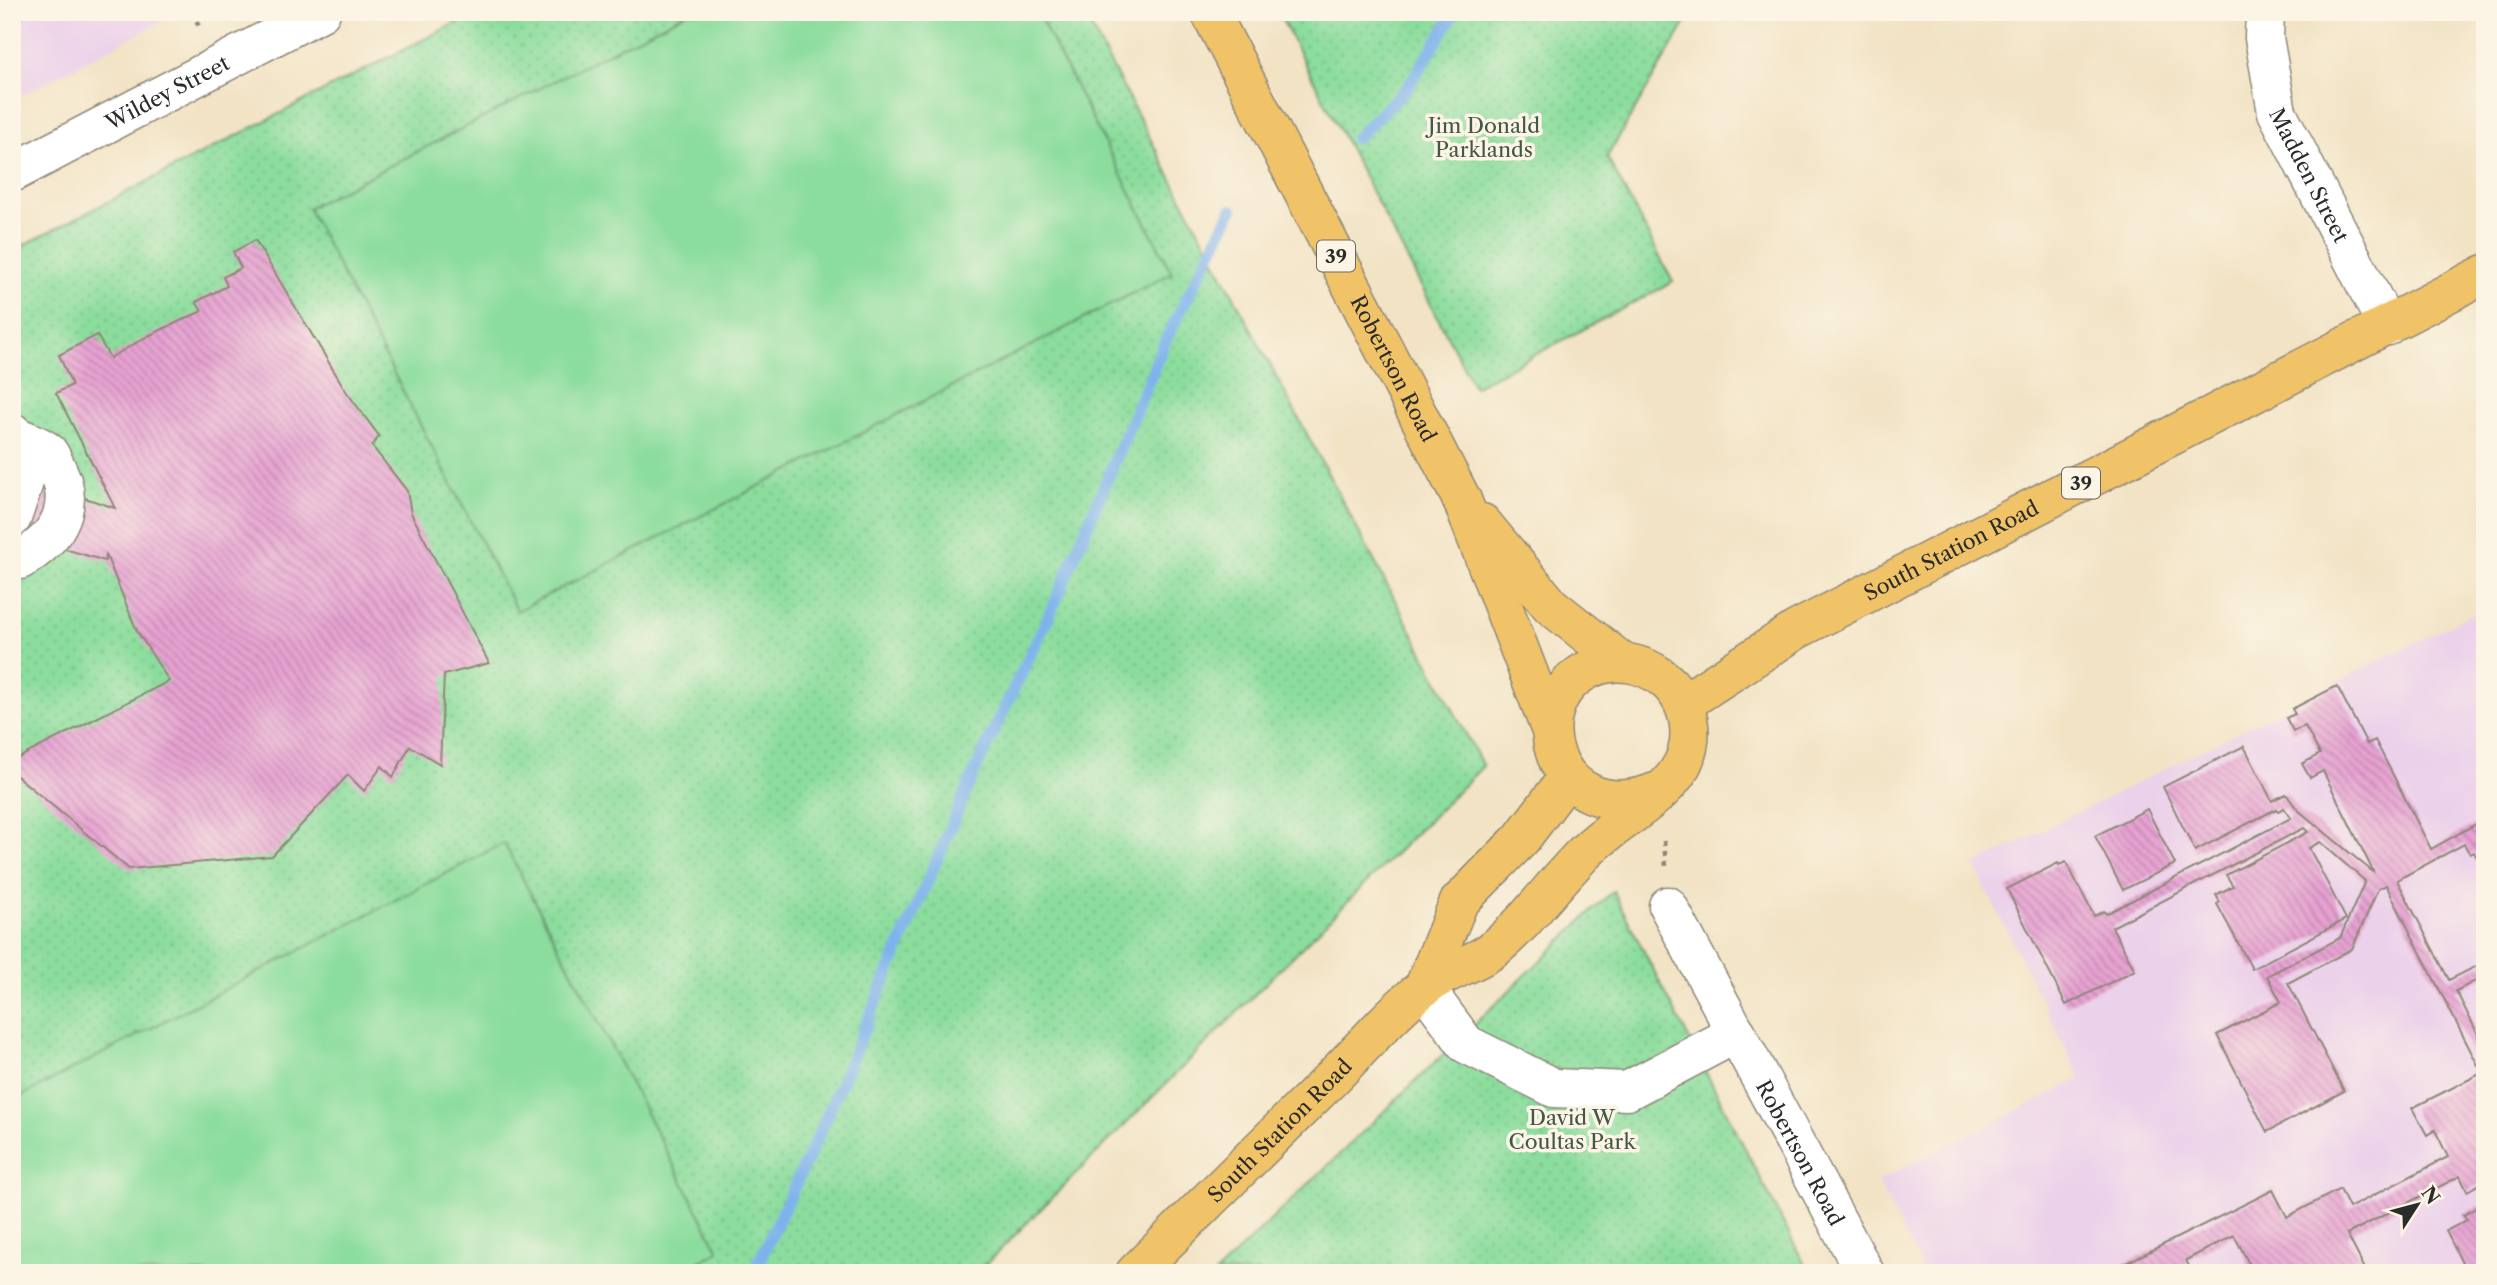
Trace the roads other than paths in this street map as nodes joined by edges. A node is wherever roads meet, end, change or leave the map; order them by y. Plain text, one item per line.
1 (321, 12) edge
2 (1210, 12) edge
3 (2265, 12) edge
4 (12, 173) edge
5 (2485, 274) edge
6 (2387, 326) junction
7 (13, 433) edge
8 (1462, 500) junction
9 (12, 518) edge
10 (12, 557) edge
11 (1622, 662) junction
12 (1684, 703) junction
13 (1551, 731) junction
14 (1568, 778) junction
15 (1658, 791) junction
16 (1668, 906) dead end
17 (1424, 987) junction
18 (1737, 1033) junction
19 (1135, 1273) edge
20 (1865, 1273) edge

1 - 4 street, Wildey Street
2 - 8 main road, Robertson Road / 39
3 - 6 street, Madden Street
5 - 6 main road, South Station Road / 39
6 - 12 main road, South Station Road / 39
7 - 9 street
7 - 10 street
8 - 11 main road, Robertson Road / 39
8 - 13 main road, Robertson Road / 39
11 - 12 main road, 39
11 - 13 main road
12 - 15 main road, South Station Road
13 - 14 main road, 39
14 - 15 main road
14 - 17 main road, South Station Road
15 - 17 main road, South Station Road
16 - 18 street, Robertson Road
17 - 18 street
17 - 19 main road, South Station Road
18 - 20 street, Robertson Road

